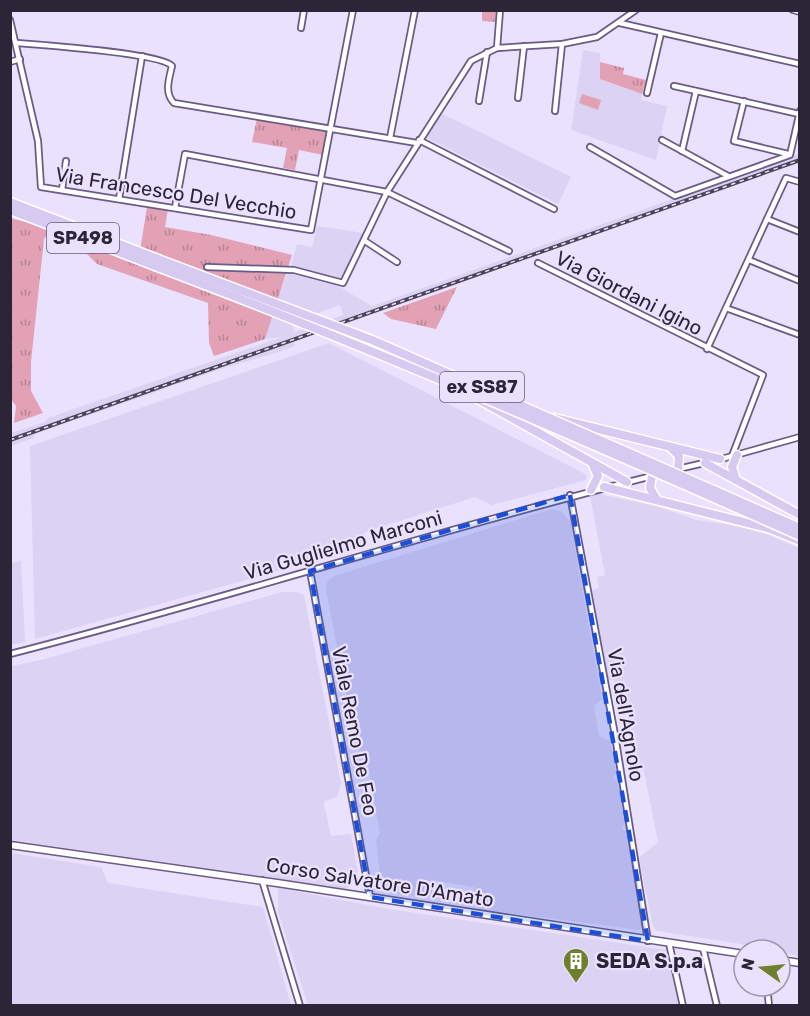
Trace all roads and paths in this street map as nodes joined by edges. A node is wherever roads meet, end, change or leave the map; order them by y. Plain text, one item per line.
1 (304, 10) edge
2 (353, 10) edge
3 (415, 10) edge
4 (500, 10) edge
5 (636, 10) edge
6 (793, 10) edge
7 (800, 12) edge
8 (10, 20) edge
9 (620, 23) junction
10 (301, 28) dead end
11 (661, 33) junction
12 (17, 43) junction
13 (562, 44) junction
14 (524, 46) junction
15 (497, 48) junction
16 (486, 52) junction
17 (142, 56) junction
18 (20, 59) junction
19 (10, 62) edge
20 (800, 64) edge
21 (674, 86) dead end
22 (696, 91) junction
23 (647, 93) dead end
24 (518, 98) dead end
25 (479, 101) dead end
26 (744, 101) junction
27 (555, 111) dead end
28 (799, 113) edge
29 (331, 128) junction
30 (390, 138) junction
31 (662, 140) dead end
32 (418, 142) junction
33 (590, 147) dead end
34 (682, 151) junction
35 (790, 155) junction
36 (66, 161) dead end
37 (728, 176) junction
38 (321, 179) junction
39 (800, 182) edge
40 (62, 190) junction
41 (387, 192) junction
42 (119, 199) junction
43 (10, 202) edge
44 (175, 208) junction
45 (554, 209) dead end
46 (10, 210) edge
47 (767, 219) junction
48 (800, 232) edge
49 (365, 241) junction
50 (509, 251) dead end
51 (749, 260) junction
52 (397, 261) dead end
53 (156, 262) junction
54 (538, 263) dead end
55 (207, 267) dead end
56 (800, 281) edge
57 (726, 308) junction
58 (800, 335) edge
59 (707, 349) junction
60 (453, 384) junction
61 (553, 418) junction
62 (800, 437) edge
63 (666, 445) junction
64 (735, 456) junction
65 (720, 459) junction
66 (590, 461) junction
67 (705, 463) junction
68 (682, 468) junction
69 (652, 476) junction
70 (735, 480) junction
71 (627, 482) junction
72 (604, 487) junction
73 (591, 490) junction
74 (570, 495) junction
75 (657, 500) junction
76 (800, 515) edge
77 (800, 528) edge
78 (800, 536) edge
79 (800, 542) edge
80 (310, 571) junction
81 (10, 654) edge
82 (10, 845) edge
83 (262, 880) junction
84 (370, 897) junction
85 (648, 941) junction
86 (669, 943) junction
87 (702, 948) junction
88 (732, 952) edge
89 (300, 1005) edge
90 (683, 1005) edge
91 (717, 1005) edge

1 - 10 street
2 - 29 street, Via Francesco Del Vecchio
3 - 30 street
4 - 15 street
5 - 9 street
6 - 7 street
8 - 12 street
9 - 11 street
9 - 13 street
11 - 20 street
11 - 23 street
12 - 17 street
12 - 18 street
13 - 14 street
13 - 27 street
14 - 15 street
14 - 24 street
15 - 16 street
16 - 25 street
16 - 32 street
17 - 29 street
17 - 42 street
18 - 19 street
18 - 40 street, Via Francesco Del Vecchio
21 - 22 street
22 - 26 street
22 - 34 street
26 - 28 street
26 - 35 street
28 - 35 street
29 - 30 street
29 - 38 street, Via Francesco Del Vecchio
30 - 32 street
31 - 34 street
32 - 41 street
32 - 45 street
33 - 37 street
34 - 37 street
35 - 37 street
36 - 40 street
38 - 41 street
38 - 44 street, Via Francesco Del Vecchio
38 - 44 street
39 - 47 street
40 - 42 street, Via Francesco Del Vecchio
41 - 49 street
41 - 50 street
42 - 44 street, Via Francesco Del Vecchio
43 - 53 highway, ex SS87
46 - 53 highway, SP498
47 - 48 street
47 - 51 street
49 - 52 street
49 - 55 street
51 - 56 street
51 - 57 street
53 - 60 highway, ex SS87, bridge
53 - 61 highway, ex SS87, bridge
54 - 59 street, Via Giordani Igino
57 - 58 street
57 - 59 street
59 - 64 street, Via Giordani Igino
60 - 66 highway, bridge
60 - 78 highway, ex SS87, bridge
61 - 63 highway, bridge
61 - 77 highway, ex SS87, bridge
62 - 64 street, Via Guglielmo Marconi
63 - 65 highway
63 - 68 highway
64 - 65 street, Via Guglielmo Marconi
64 - 70 highway
65 - 67 street, Via Guglielmo Marconi
66 - 71 highway
66 - 73 highway
67 - 68 street, Via Guglielmo Marconi
67 - 70 highway
68 - 69 street, Via Guglielmo Marconi
69 - 71 street, Via Guglielmo Marconi
69 - 75 highway
70 - 76 highway
71 - 72 street, Via Guglielmo Marconi
72 - 73 street, Via Guglielmo Marconi
72 - 75 highway
73 - 74 street, Via Guglielmo Marconi
74 - 80 street, Via Guglielmo Marconi
74 - 85 street, Via dell'Agnolo
75 - 79 highway
80 - 81 street, Via Guglielmo Marconi
80 - 84 street, Viale Remo De Feo
82 - 83 street, Corso Salvatore D'Amato
83 - 84 street, Corso Salvatore D'Amato
83 - 89 street
84 - 85 street, Corso Salvatore D'Amato
85 - 86 street, Corso Salvatore D'Amato
86 - 87 street, Corso Salvatore D'Amato
86 - 90 street
87 - 88 street, Corso Salvatore D'Amato
87 - 91 street

